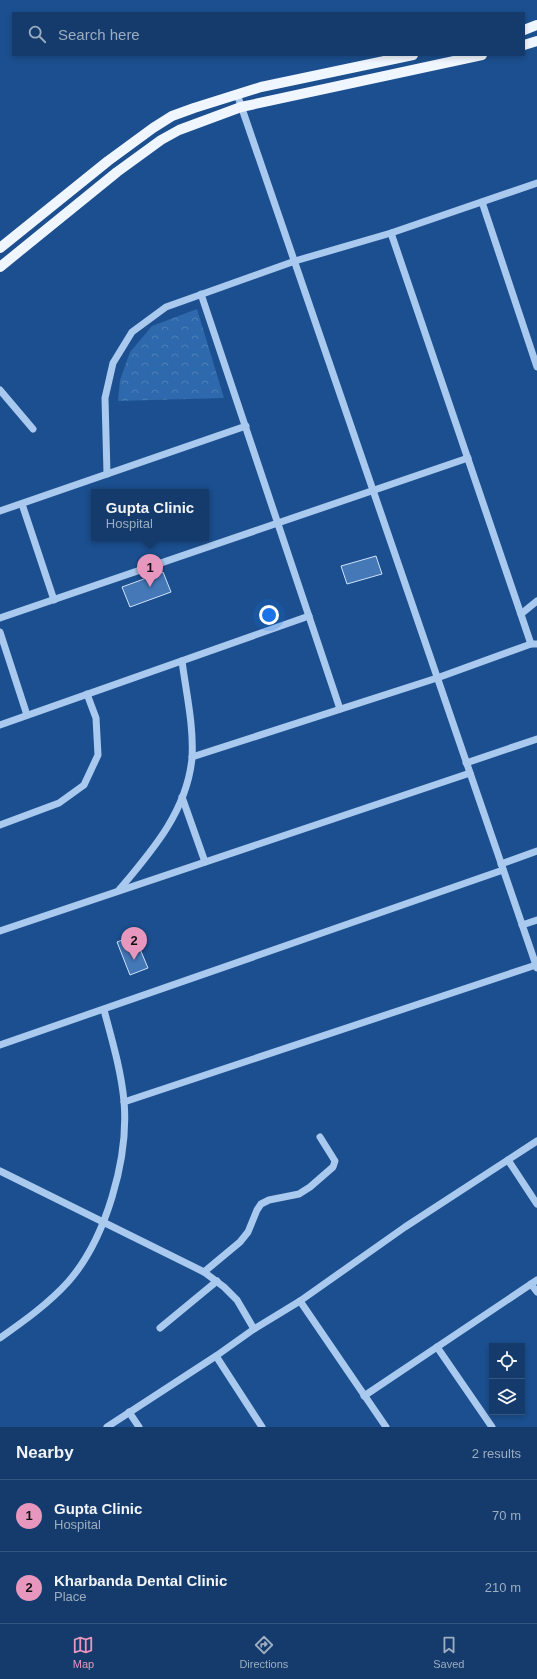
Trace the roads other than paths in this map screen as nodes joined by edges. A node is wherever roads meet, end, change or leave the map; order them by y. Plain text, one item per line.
1 (537, 25) edge
2 (525, 30) edge
3 (537, 41) edge
4 (525, 45) edge
5 (408, 56) edge
6 (477, 56) edge
7 (237, 94) junction
8 (241, 107) junction
9 (537, 182) edge
10 (482, 202) junction
11 (392, 233) junction
12 (0, 248) edge
13 (295, 261) junction
14 (0, 267) edge
15 (201, 294) junction
16 (537, 367) edge
17 (0, 390) edge
18 (246, 426) junction
19 (33, 429) dead end
20 (468, 458) junction
21 (107, 474) junction
22 (373, 490) junction
23 (22, 504) junction
24 (0, 511) edge
25 (278, 523) junction
26 (54, 600) junction
27 (537, 601) edge
28 (521, 614) junction
29 (309, 616) junction
30 (0, 618) edge
31 (0, 632) edge
32 (534, 644) edge
33 (182, 661) junction
34 (437, 678) junction
35 (87, 694) junction
36 (340, 709) junction
37 (27, 715) junction
38 (0, 725) edge
39 (537, 739) edge
40 (192, 758) junction
41 (466, 763) junction
42 (470, 773) junction
43 (182, 797) junction
44 (0, 825) edge
45 (537, 851) edge
46 (205, 862) junction
47 (502, 867) junction
48 (119, 890) junction
49 (537, 920) edge
50 (522, 925) junction
51 (0, 931) edge
52 (536, 967) edge
53 (104, 1010) junction
54 (0, 1045) edge
55 (124, 1102) junction
56 (320, 1137) dead end
57 (537, 1141) edge
58 (508, 1160) junction
59 (0, 1171) edge
60 (537, 1204) edge
61 (104, 1223) junction
62 (204, 1272) junction
63 (217, 1281) junction
64 (534, 1282) edge
65 (537, 1292) edge
66 (300, 1301) junction
67 (160, 1328) dead end
68 (254, 1328) junction
69 (0, 1338) edge
70 (438, 1347) junction
71 (216, 1356) junction
72 (364, 1396) junction
73 (129, 1412) junction
74 (106, 1427) edge
75 (139, 1427) edge
76 (262, 1427) edge
77 (386, 1427) edge
78 (492, 1427) edge

1 - 2 main road
3 - 4 main road
5 - 7 main road
6 - 8 main road
7 - 8 street
7 - 12 main road
8 - 13 street
8 - 14 main road
9 - 10 street
10 - 11 street
10 - 16 street
11 - 13 street
11 - 20 street
13 - 15 street
13 - 22 street
15 - 18 street
15 - 21 street
17 - 19 street
18 - 21 street
18 - 25 street
20 - 22 street
20 - 28 street
21 - 23 street
22 - 25 street
22 - 34 street
23 - 24 street
23 - 26 street
25 - 26 street
25 - 29 street
26 - 30 street
27 - 28 street
28 - 32 street
29 - 33 street
29 - 36 street
31 - 37 street
32 - 34 street
33 - 35 street
33 - 40 street
34 - 36 street
34 - 41 street
35 - 37 street
35 - 44 street
36 - 40 street
37 - 38 street
39 - 41 street
40 - 43 street
41 - 42 street
42 - 46 street
42 - 47 street
43 - 46 street
43 - 48 street
45 - 47 street
46 - 48 street
47 - 50 street
47 - 53 street
48 - 51 street
49 - 50 street
50 - 52 street
52 - 55 street
53 - 54 street
53 - 55 street
55 - 61 street
56 - 62 street
57 - 58 street
58 - 60 street
58 - 66 street
59 - 61 street
61 - 62 street
61 - 69 street
62 - 63 street
63 - 67 street
63 - 68 street
64 - 65 street
64 - 70 street
66 - 68 street
66 - 72 street
68 - 71 street
70 - 72 street
70 - 78 street
71 - 73 street
71 - 76 street
72 - 77 street
73 - 74 street
73 - 75 street

